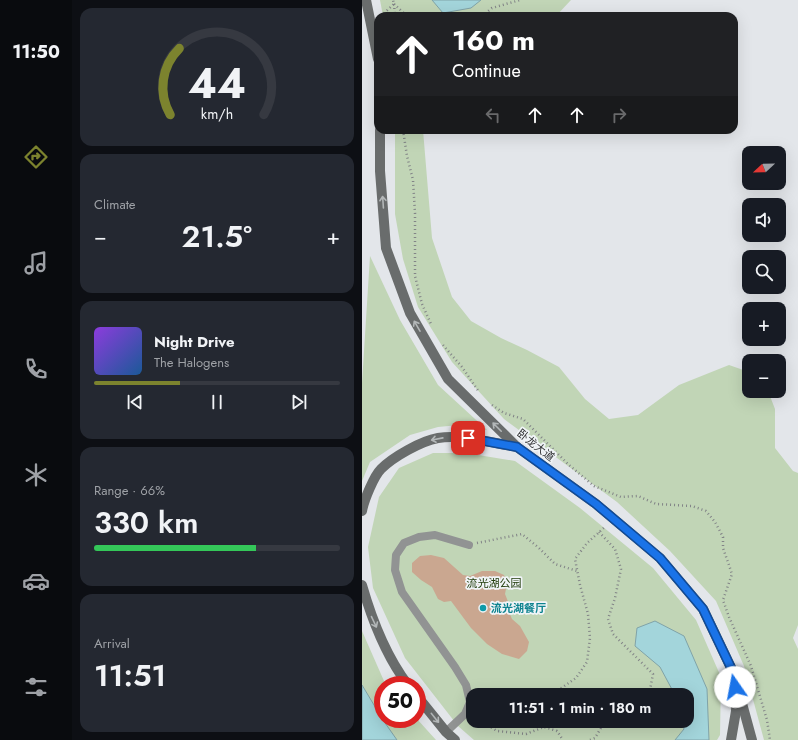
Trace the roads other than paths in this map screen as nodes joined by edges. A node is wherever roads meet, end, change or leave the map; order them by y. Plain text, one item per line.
1 (366, 0) edge
2 (374, 39) edge
3 (380, 134) edge
4 (517, 447) junction
5 (362, 511) edge
6 (469, 546) road end
7 (362, 586) edge
8 (734, 674) junction
9 (401, 676) edge
10 (426, 707) edge
11 (446, 732) junction
12 (454, 740) edge
13 (731, 740) edge
14 (752, 740) edge

1 - 2 main road
4 -> 3 main road, 卧龙大道
4 -> 5 main road
4 - 8 main road, 卧龙大道
6 - 11 lane
7 -> 9 main road
8 - 13 main road
8 - 14 main road, 卧龙大道
10 -> 11 main road
11 - 12 main road

